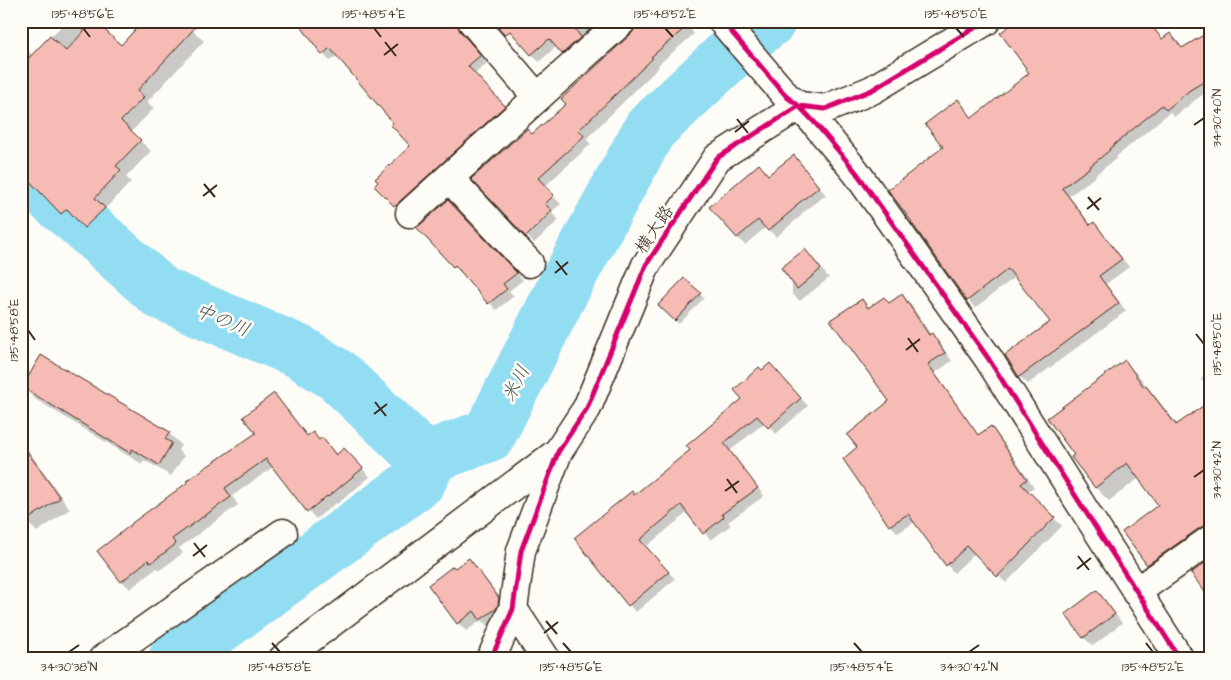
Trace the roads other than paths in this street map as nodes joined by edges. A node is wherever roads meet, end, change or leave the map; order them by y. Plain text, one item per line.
1 (472, 21) edge
2 (622, 21) edge
3 (722, 21) edge
4 (986, 21) edge
5 (537, 97) junction
6 (799, 106) junction
7 (449, 178) junction
8 (410, 213) dead end
9 (529, 263) dead end
10 (558, 452) junction
11 (283, 534) dead end
12 (1210, 540) edge
13 (1136, 592) junction
14 (513, 609) junction
15 (103, 659) edge
16 (283, 659) edge
17 (491, 659) edge
18 (546, 659) edge
19 (1180, 659) edge

1 - 5 street
2 - 5 street
3 - 6 street
4 - 6 street
5 - 7 street
6 - 10 street, 横大路
6 - 13 street
7 - 8 street
7 - 9 street
10 - 14 street, 横大路
10 - 16 street
11 - 15 street
12 - 13 street
13 - 19 street
14 - 17 street, 横大路
14 - 18 street

